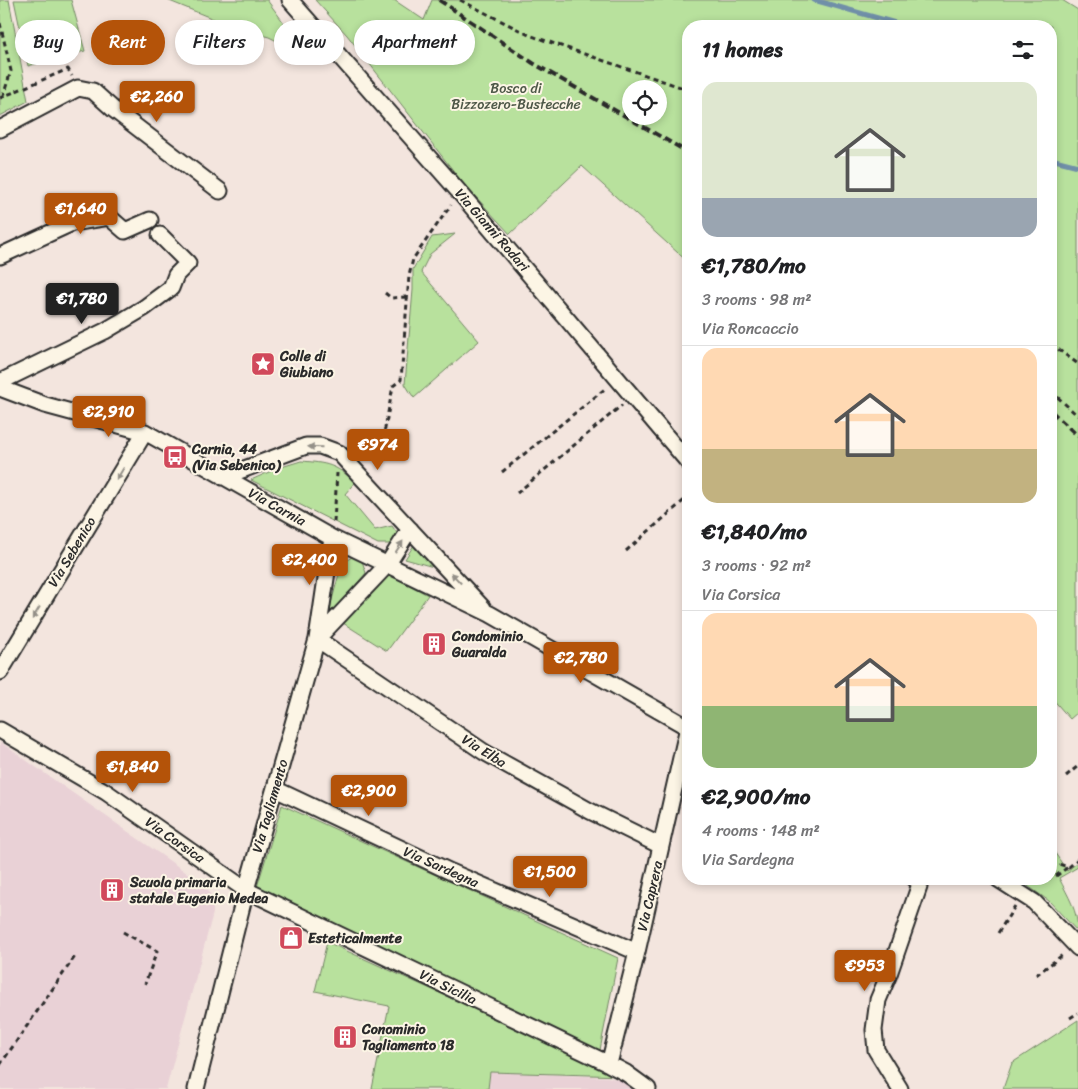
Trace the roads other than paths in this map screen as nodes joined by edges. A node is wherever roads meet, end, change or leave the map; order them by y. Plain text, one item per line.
1 (290, 0) edge
2 (0, 129) edge
3 (220, 191) dead end
4 (150, 220) dead end
5 (160, 235) dead end
6 (0, 256) edge
7 (0, 382) edge
8 (0, 388) edge
9 (145, 432) junction
10 (682, 455) edge
11 (223, 477) junction
12 (410, 529) junction
13 (332, 538) junction
14 (387, 565) junction
15 (490, 614) junction
16 (317, 639) junction
17 (0, 672) edge
18 (682, 725) edge
19 (0, 730) edge
20 (682, 754) edge
21 (276, 790) junction
22 (661, 846) junction
23 (916, 885) edge
24 (1008, 885) edge
25 (246, 890) junction
26 (1077, 947) edge
27 (637, 952) junction
28 (609, 1064) junction
29 (196, 1089) edge
30 (648, 1089) edge
31 (900, 1089) edge

1 - 10 street, Via Gianni Rodari
2 - 3 street
4 - 6 street
5 - 7 street
8 - 9 street, Via Carnia
9 - 11 street, Via Carnia
9 -> 17 street, Via Sebenico
12 -> 11 street, Via Carnia
11 - 13 street, Via Carnia
14 -> 12 street
15 -> 12 street, Via Carnia
13 - 14 street, Via Carnia
13 - 16 street, Via Tagliamento
14 - 15 street, Via Carnia
14 - 16 street, Via Tagliamento
15 - 18 street, Via Carnia
16 - 21 street, Via Tagliamento
16 - 22 street, Via Elba
19 - 25 street, Via Corsica
20 - 22 street, Via Caprera
21 - 25 street, Via Tagliamento
21 - 27 street, Via Sardegna
22 - 27 street, Via Caprera
23 - 31 street
24 - 26 street
25 - 28 street, Via Sicilia
25 - 29 street, Via Tagliamento
27 - 28 street, Via Caprera
28 - 30 street, Via Sicilia

